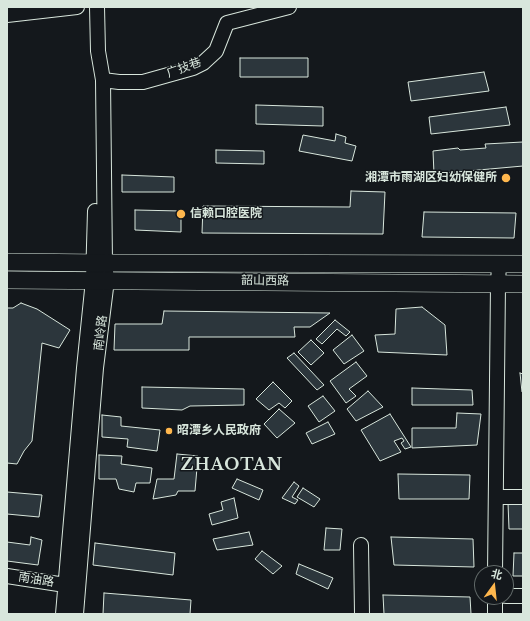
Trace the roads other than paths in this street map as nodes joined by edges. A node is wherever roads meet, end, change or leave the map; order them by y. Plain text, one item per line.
1 (77, 7) edge
2 (97, 7) edge
3 (289, 7) edge
4 (7, 15) edge
5 (98, 51) junction
6 (103, 80) junction
7 (7, 262) edge
8 (499, 264) junction
9 (523, 264) edge
10 (100, 272) junction
11 (7, 280) edge
12 (498, 284) junction
13 (523, 284) edge
14 (496, 497) junction
15 (523, 497) edge
16 (361, 545) dead end
17 (495, 565) edge
18 (7, 576) edge
19 (65, 585) junction
20 (63, 614) edge
21 (76, 614) edge
22 (362, 614) edge

1 - 4 street
2 - 5 street, 南岭路
3 - 6 street, 广技巷
5 - 6 street, 南岭路
5 - 10 street, 南岭路
6 - 10 street, 南岭路
7 - 10 main road, 韶山西路
8 - 9 main road, 韶山西路
8 - 10 main road, 韶山西路
8 - 12 street
10 - 11 main road, 韶山西路
10 - 12 main road, 韶山西路
10 - 19 street, 南岭路
10 - 21 street, 南岭路
12 - 13 main road, 韶山西路
12 - 14 street
14 - 15 street
14 - 17 street
16 - 22 street
18 - 19 street, 南油路
19 - 20 street, 南岭路

